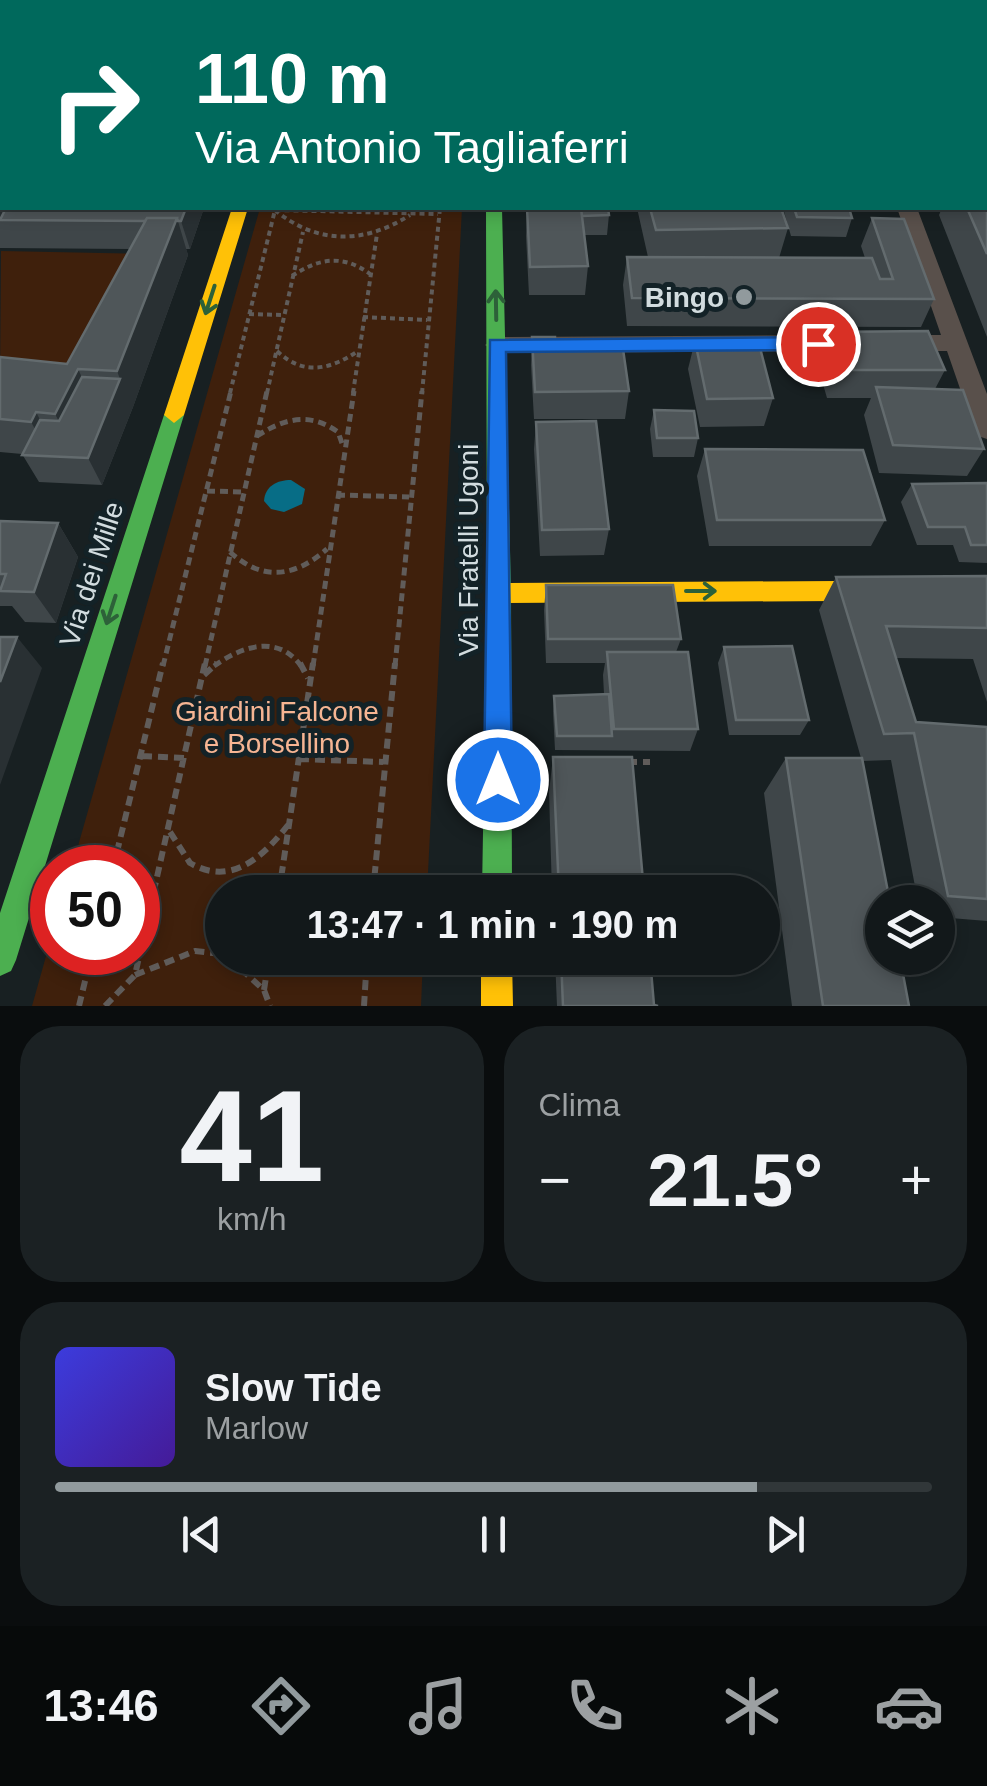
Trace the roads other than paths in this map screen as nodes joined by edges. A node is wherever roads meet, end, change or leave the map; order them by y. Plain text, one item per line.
1 (239, 210) edge
2 (494, 210) edge
3 (907, 210) edge
4 (956, 343) junction
5 (496, 345) junction
6 (987, 429) edge
7 (987, 590) edge
8 (499, 593) junction
9 (498, 875) edge
10 (0, 960) edge
11 (497, 975) edge
12 (497, 1006) edge

1 -> 10 main road, Via dei Mille
5 -> 2 main road, Via Fratelli Ugoni
3 - 4 street
4 - 5 street
4 - 6 street
5 - 8 main road, Via Fratelli Ugoni
8 -> 7 main road
8 - 9 main road, Via Fratelli Ugoni
11 - 12 main road

